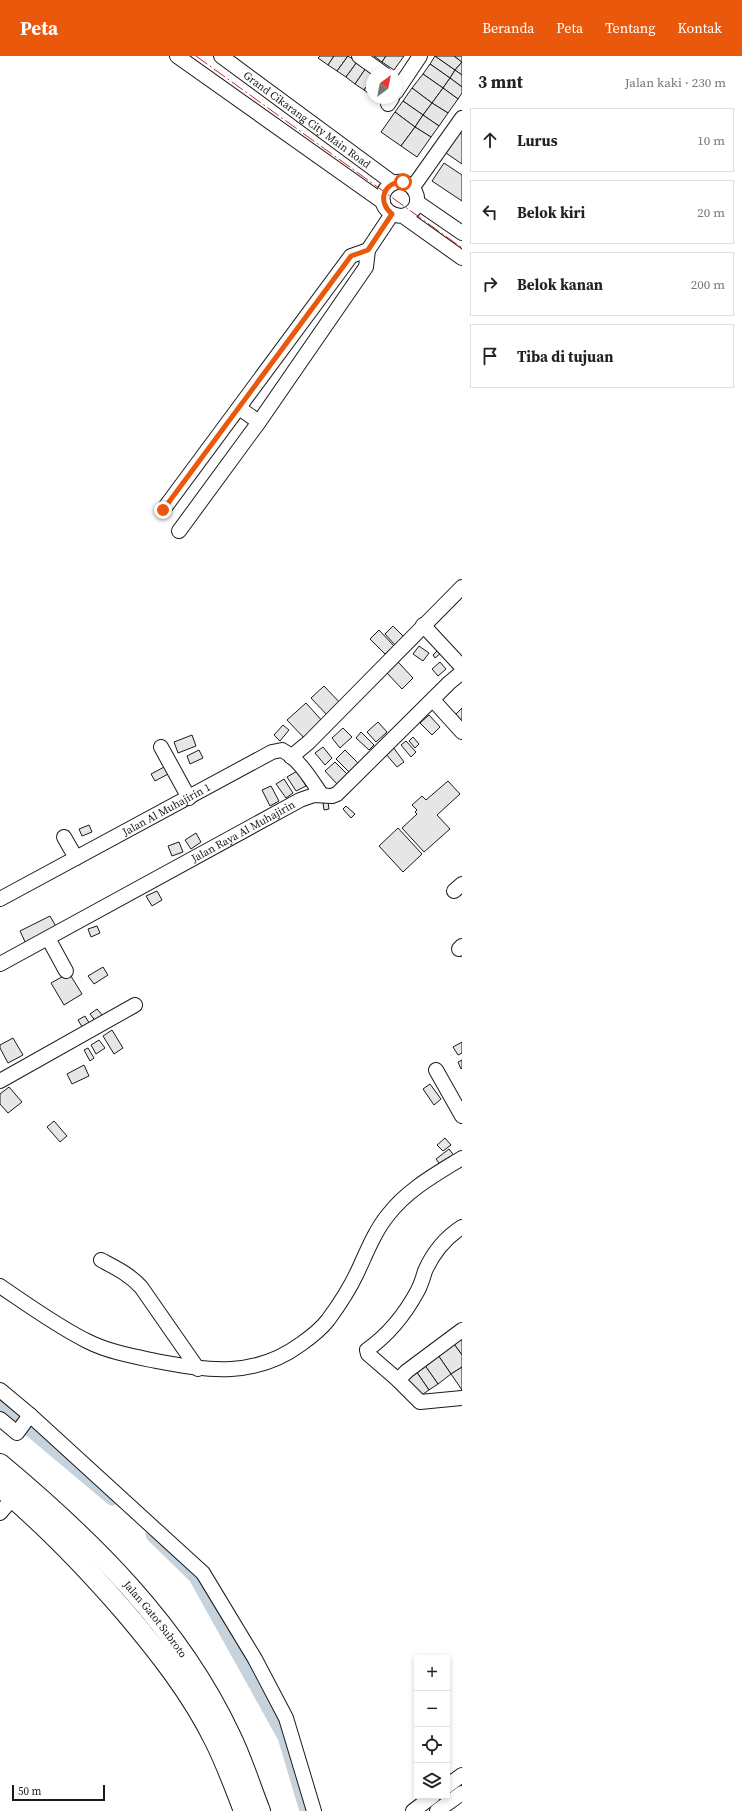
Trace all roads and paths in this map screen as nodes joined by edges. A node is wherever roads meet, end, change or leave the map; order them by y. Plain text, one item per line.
1 (177, 56) edge
2 (221, 56) edge
3 (360, 56) edge
4 (420, 56) edge
5 (376, 68) edge
6 (402, 79) edge
7 (462, 118) edge
8 (393, 183) junction
9 (413, 187) junction
10 (383, 202) junction
11 (417, 202) junction
12 (398, 215) junction
13 (462, 233) edge
14 (368, 250) junction
15 (462, 258) edge
16 (239, 408) junction
17 (259, 422) junction
18 (163, 510) dead end
19 (179, 531) dead end
20 (462, 587) edge
21 (423, 625) junction
22 (462, 667) edge
23 (462, 672) edge
24 (433, 700) junction
25 (462, 732) edge
26 (161, 747) dead end
27 (291, 757) junction
28 (321, 794) junction
29 (189, 798) junction
30 (64, 837) dead end
31 (76, 858) junction
32 (0, 899) edge
33 (48, 938) junction
34 (0, 964) edge
35 (66, 971) dead end
36 (135, 1005) dead end
37 (436, 1070) dead end
38 (0, 1081) edge
39 (462, 1116) edge
40 (462, 1158) edge
41 (462, 1226) edge
42 (100, 1260) dead end
43 (0, 1286) edge
44 (462, 1330) edge
45 (198, 1369) junction
46 (398, 1380) junction
47 (0, 1390) edge
48 (462, 1398) edge
49 (28, 1417) junction
50 (0, 1420) edge
51 (0, 1464) edge
52 (7, 1493) edge
53 (0, 1513) edge
54 (462, 1775) edge
55 (450, 1784) edge
56 (462, 1793) edge
57 (429, 1799) edge
58 (244, 1811) edge
59 (260, 1811) edge
60 (314, 1811) edge
61 (413, 1811) edge
62 (437, 1811) edge

1 - 10 street
2 - 8 street, Grand Cikarang City Main Road
3 - 5 street
4 - 6 street
7 - 9 street
8 - 9 street
8 - 10 street
9 - 11 street
10 - 12 street
11 - 12 street
11 - 13 street
12 - 14 street
12 - 15 street
14 - 16 street
14 - 17 street
16 - 17 street
16 - 18 street
17 - 19 street
20 - 21 street
21 - 22 street
21 - 27 street
23 - 24 street, Jalan Raya Al Muhajirin
24 - 25 street
24 - 28 street, Jalan Raya Al Muhajirin
26 - 29 street
27 - 28 street, Jalan Al Muhajirin 1
27 - 29 street, Jalan Al Muhajirin 1
28 - 33 street, Jalan Raya Al Muhajirin
29 - 31 street, Jalan Al Muhajirin 1
30 - 31 street
31 - 32 street, Jalan Al Muhajirin 1
33 - 34 street, Jalan Raya Al Muhajirin
33 - 35 street
36 - 38 street
37 - 39 street
40 - 45 street
41 - 46 street
42 - 45 street
43 - 45 street
44 - 46 street
46 - 48 street
47 - 49 street
49 - 50 street
49 - 60 street
51 - 59 highway, Jalan Gatot Subroto
52 - 53 street
52 - 58 highway, Jalan Gatot Subroto
54 - 55 street
56 - 62 street
57 - 61 street

